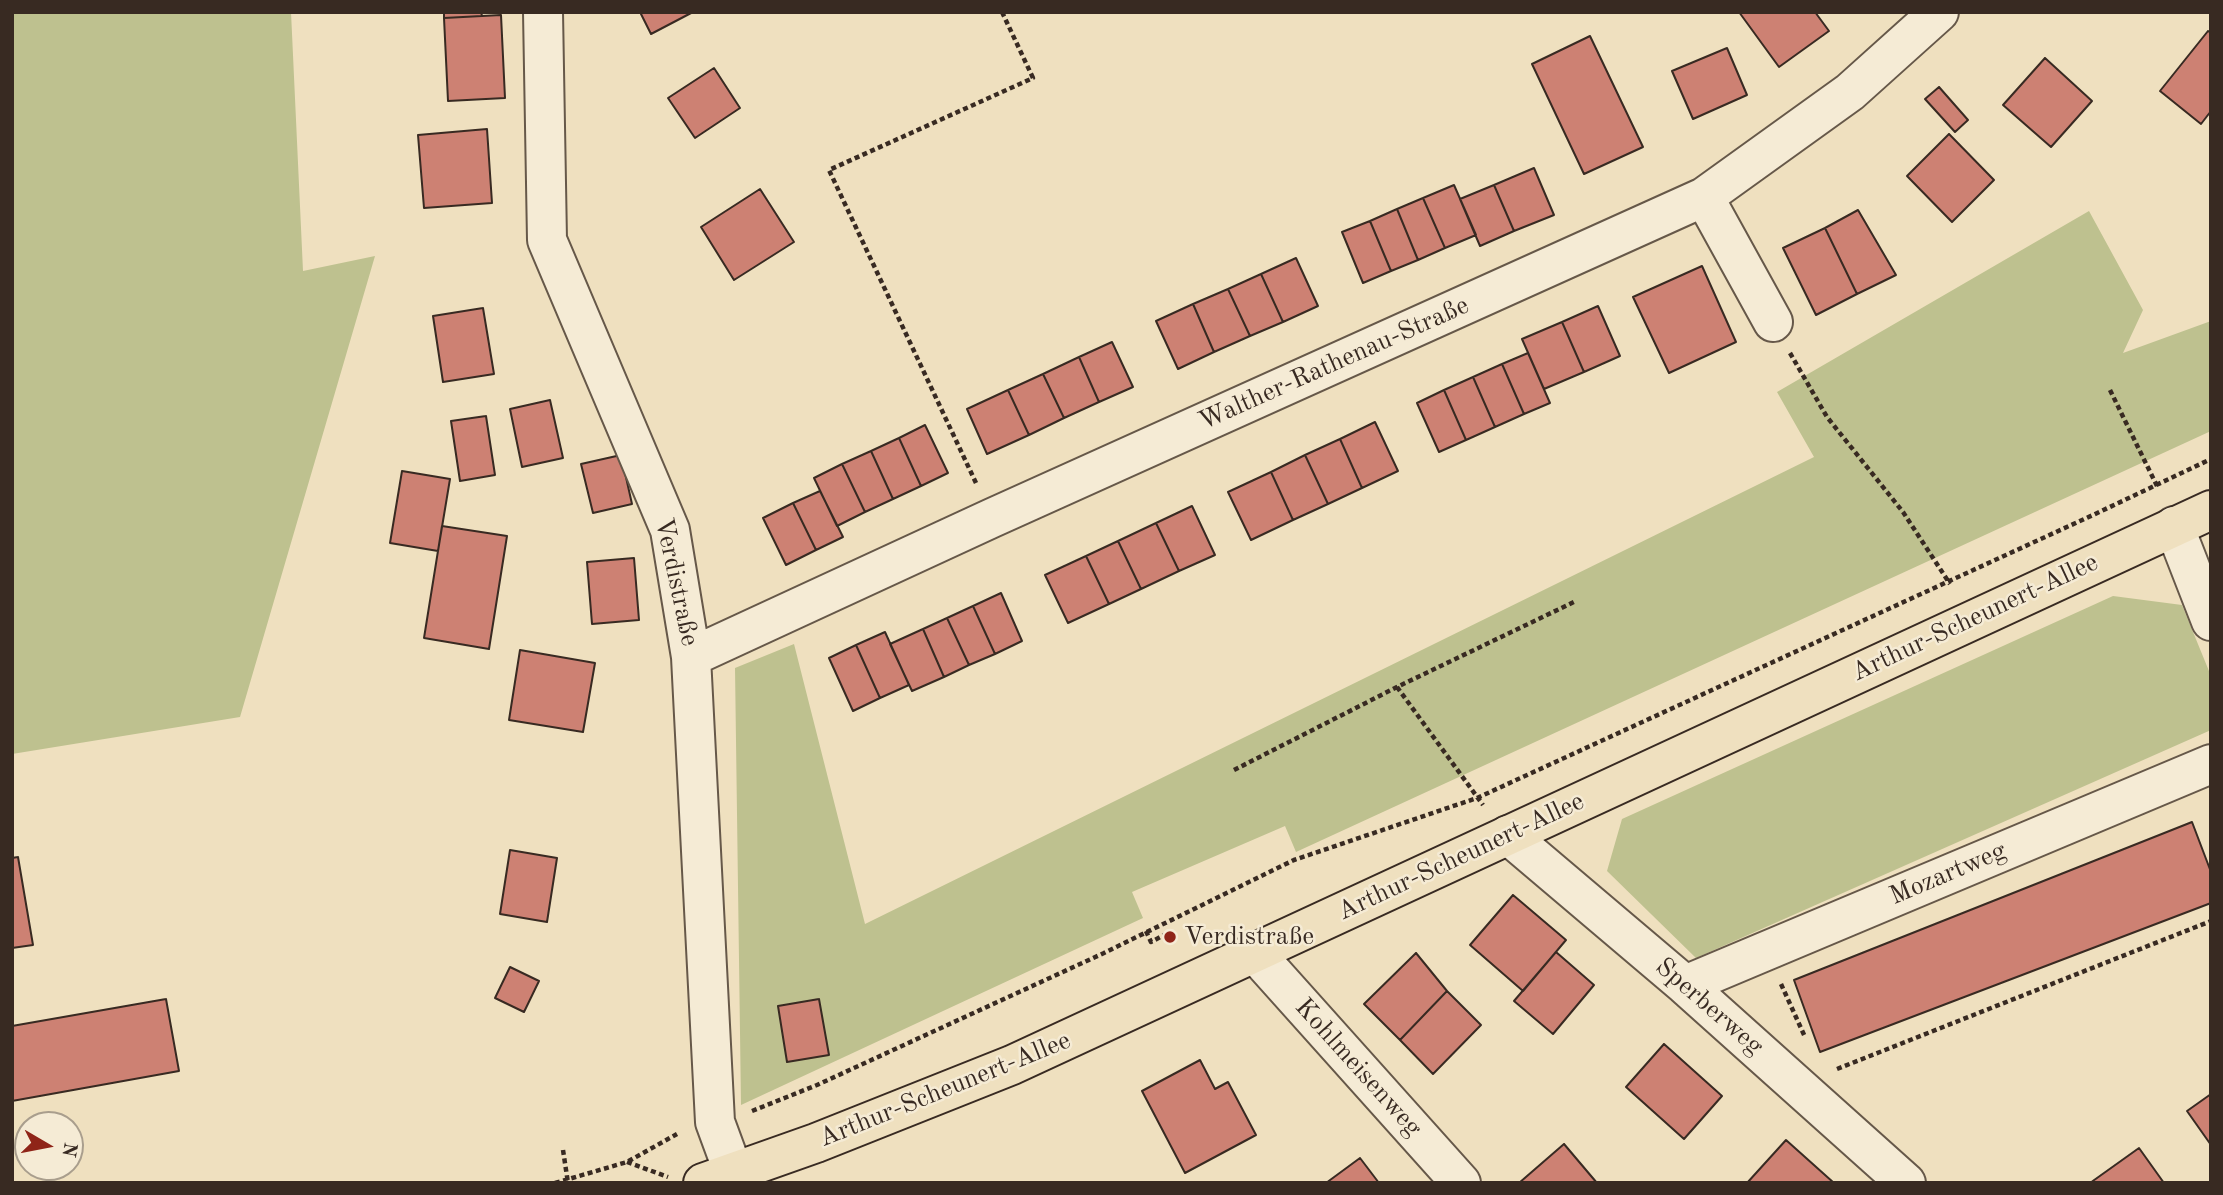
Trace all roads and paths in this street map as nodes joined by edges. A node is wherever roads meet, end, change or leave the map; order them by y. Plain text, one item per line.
1 (543, 12) edge
2 (1002, 12) edge
3 (1939, 12) edge
4 (1704, 197) junction
5 (1773, 322) joint
6 (2110, 390) dead end
7 (2211, 459) edge
8 (2147, 464) dead end
9 (2211, 510) edge
10 (992, 518) junction
11 (2174, 526) junction
12 (1949, 582) junction
13 (1576, 601) dead end
14 (2211, 621) edge
15 (691, 657) junction
16 (1397, 687) junction
17 (2211, 764) edge
18 (1234, 770) dead end
19 (1477, 798) junction
20 (1508, 835) junction
21 (2211, 921) edge
22 (1146, 931) junction
23 (1170, 937) dead end
24 (1766, 951) junction
25 (1255, 953) junction
26 (1685, 985) junction
27 (1805, 1037) dead end
28 (1835, 1070) dead end
29 (745, 1114) dead end
30 (681, 1132) dead end
31 (563, 1150) dead end
32 (626, 1162) junction
33 (703, 1178) edge
34 (568, 1181) edge
35 (555, 1183) edge
36 (1461, 1183) edge
37 (1906, 1183) edge

1 - 15 street, Verdistraße
2 - 10 path
3 - 4 street, Walther-Rathenau-Straße
4 - 5 street
4 - 10 street, Walther-Rathenau-Straße
5 - 12 path
6 - 8 path
7 - 12 path
9 - 11 main road, Arthur-Scheunert-Allee
10 - 15 street, Walther-Rathenau-Straße
11 - 14 street
11 - 20 main road, Arthur-Scheunert-Allee
12 - 19 path
13 - 16 path
15 - 33 street, Verdistraße
16 - 18 path
16 - 19 path
17 - 24 street, Mozartweg
19 - 20 path
19 - 22 path
20 - 25 main road, Arthur-Scheunert-Allee
20 - 26 street, Sperberweg
21 - 28 path
22 - 23 path
22 - 29 path
24 - 26 street, Mozartweg
24 - 27 path
25 - 33 main road, Arthur-Scheunert-Allee
25 - 36 street, Kohlmeisenweg
26 - 37 street, Sperberweg
30 - 32 path
31 - 34 path
32 - 33 path
32 - 34 path
34 - 35 path

